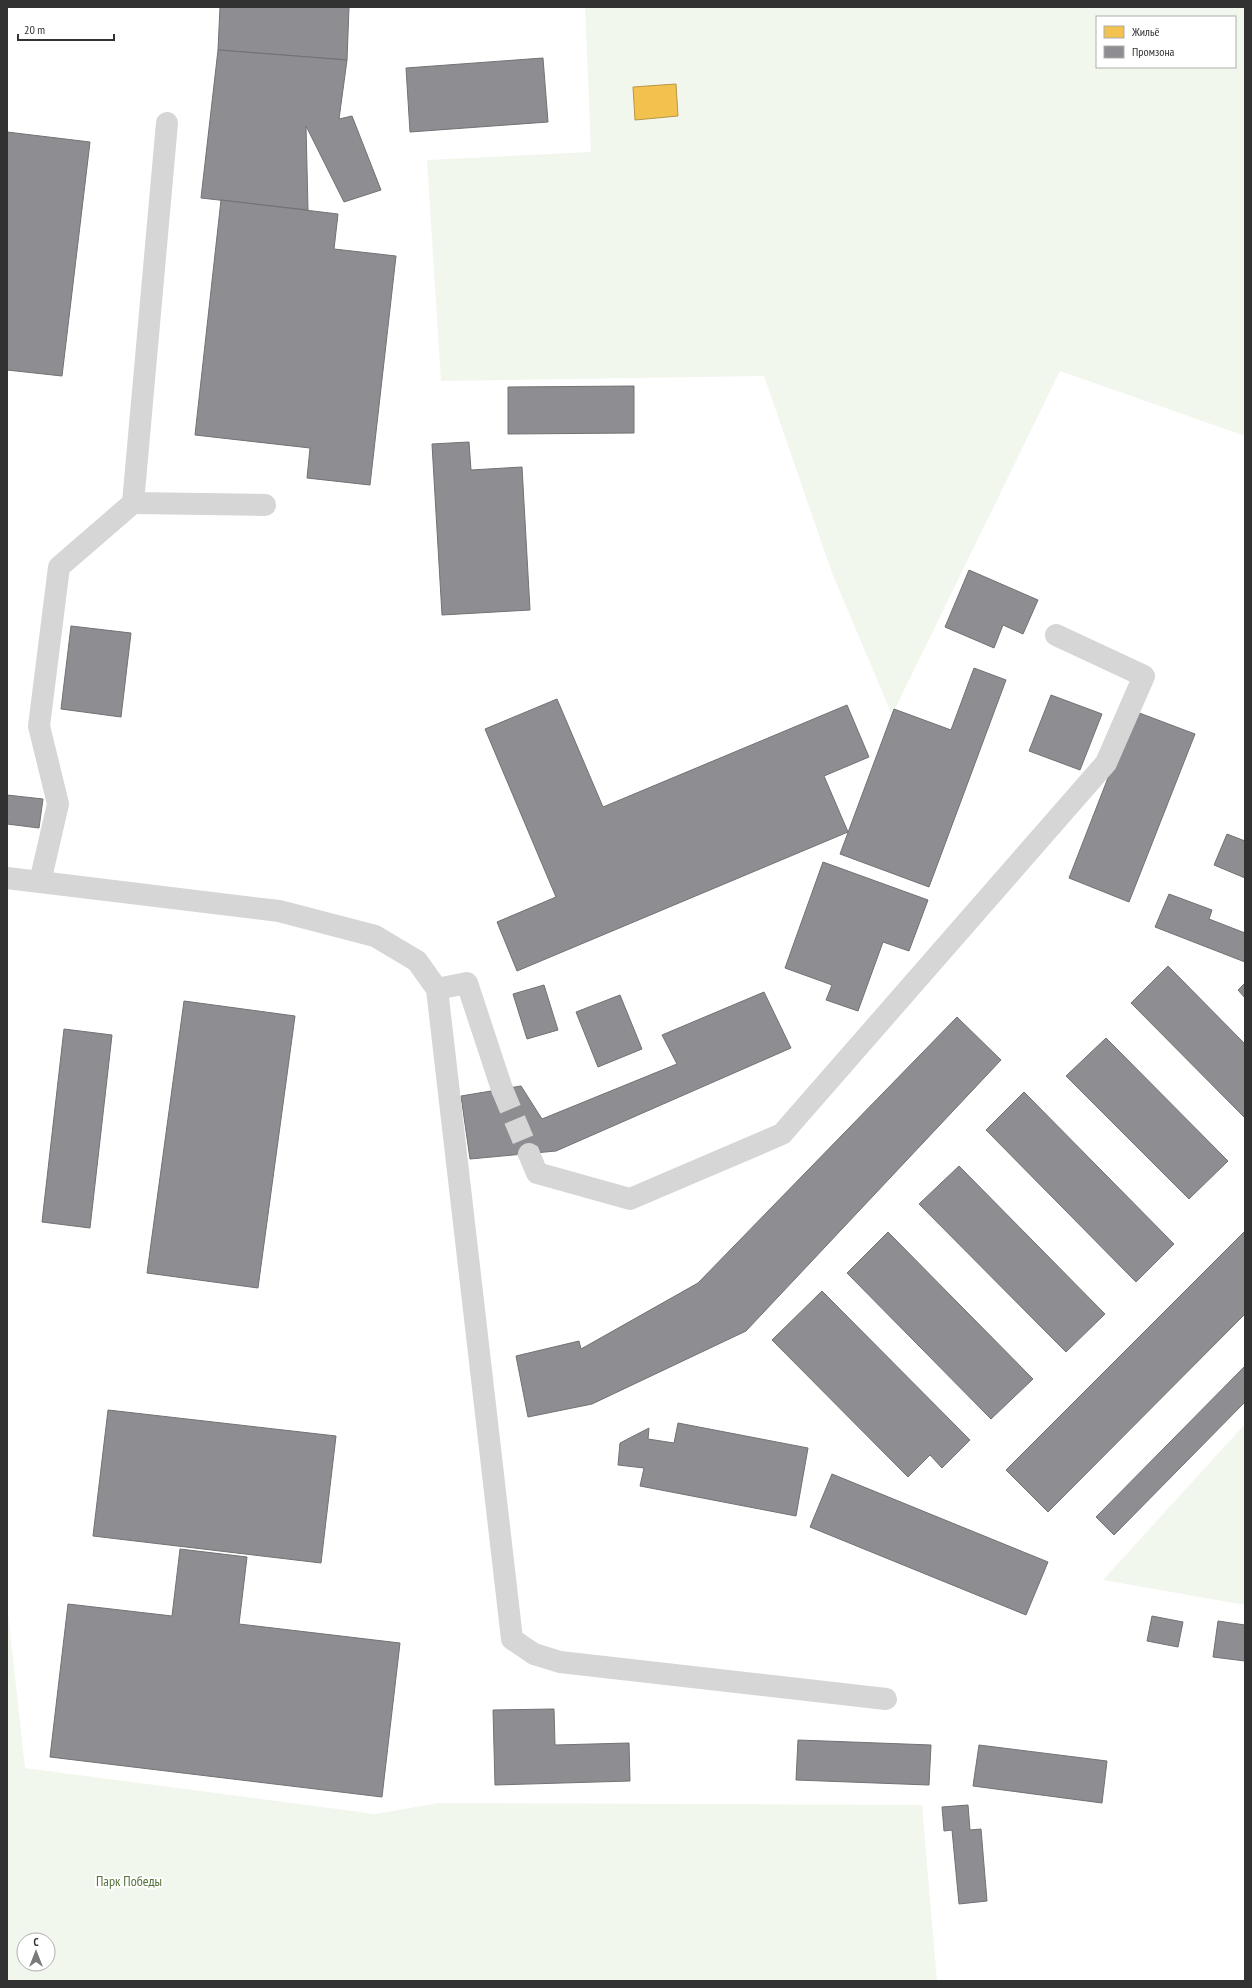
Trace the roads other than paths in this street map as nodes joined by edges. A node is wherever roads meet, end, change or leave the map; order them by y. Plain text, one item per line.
1 (167, 123) dead end
2 (133, 503) junction
3 (265, 505) dead end
4 (1056, 635) dead end
5 (7, 878) edge
6 (40, 882) junction
7 (437, 989) junction
8 (502, 1090) tunnel mouth
9 (529, 1154) tunnel mouth
10 (886, 1699) dead end

1 - 2 lane
2 - 3 lane
2 - 6 lane
4 - 9 lane
5 - 6 lane
6 - 7 lane
7 - 8 lane
7 - 10 lane

